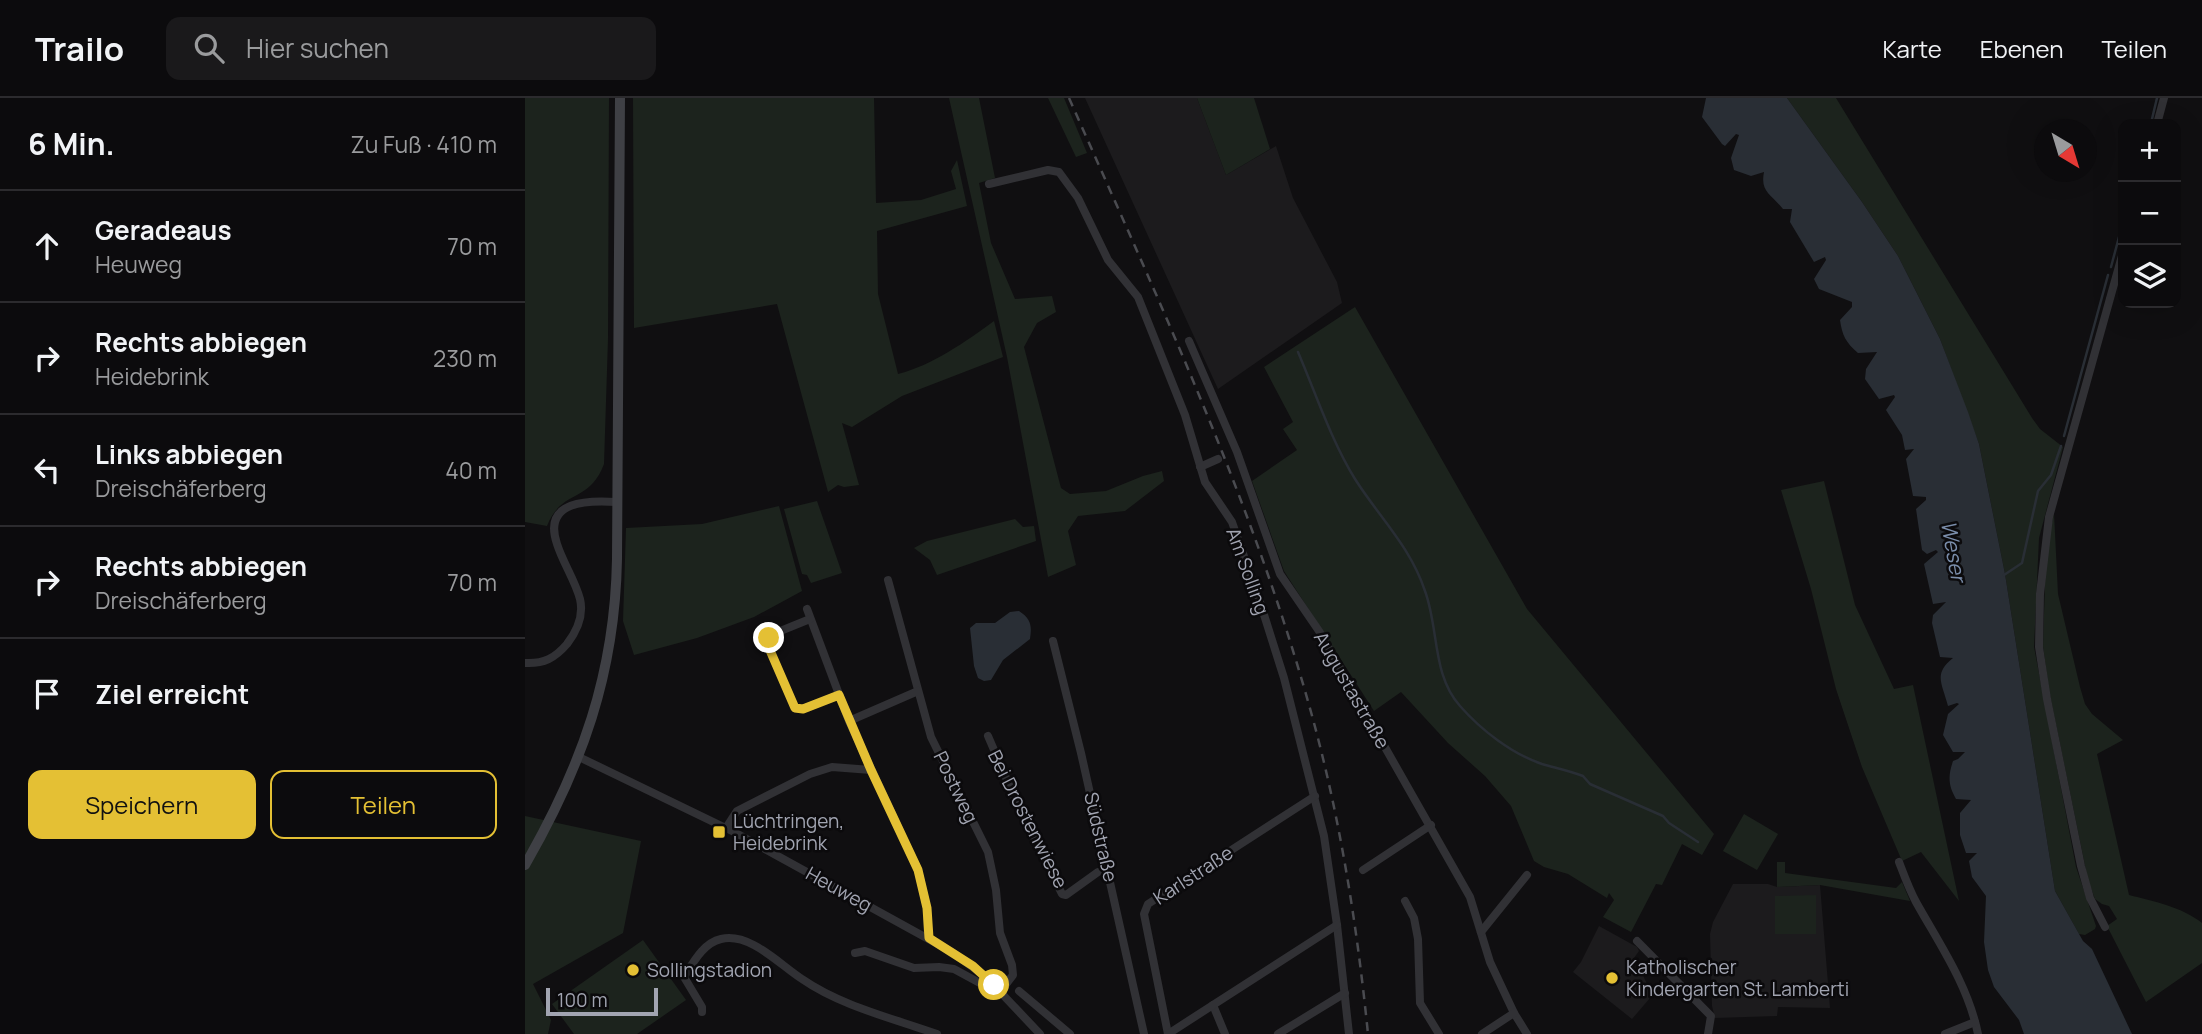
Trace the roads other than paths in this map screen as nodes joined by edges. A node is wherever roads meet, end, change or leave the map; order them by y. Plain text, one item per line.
1 (620, 98) edge
2 (2164, 98) edge
3 (2158, 119) edge
4 (989, 184) dead end
5 (2118, 270) edge
6 (1189, 341) dead end
7 (1237, 452) junction
8 (1200, 467) junction
9 (617, 502) junction
10 (888, 580) dead end
11 (807, 609) dead end
12 (810, 620) junction
13 (1053, 640) dead end
14 (525, 663) edge
15 (918, 691) junction
16 (839, 695) junction
17 (849, 721) junction
18 (988, 736) dead end
19 (579, 757) junction
20 (871, 770) junction
21 (1315, 796) junction
22 (1431, 825) junction
23 (726, 828) junction
24 (1899, 862) dead end
25 (525, 865) edge
26 (1108, 869) junction
27 (1363, 870) dead end
28 (1527, 875) dead end
29 (1405, 901) dead end
30 (1337, 925) junction
31 (2105, 927) dead end
32 (1481, 932) junction
33 (929, 938) junction
34 (1637, 941) dead end
35 (855, 953) dead end
36 (997, 989) junction
37 (1019, 991) dead end
38 (1345, 993) junction
39 (1213, 1005) junction
40 (702, 1012) dead end
41 (1514, 1013) junction
42 (1975, 1022) junction
43 (937, 1034) edge
44 (1040, 1034) edge
45 (1070, 1034) edge
46 (1144, 1034) edge
47 (1168, 1034) edge
48 (1225, 1034) edge
49 (1278, 1034) edge
50 (1349, 1034) edge
51 (1439, 1034) edge
52 (1482, 1034) edge
53 (1527, 1034) edge
54 (1708, 1034) edge
55 (1945, 1034) edge
56 (1978, 1034) edge

1 - 9 main road
2 - 3 street
4 - 8 street, Am Solling
5 - 31 street
6 - 7 street, Augustastraße
7 - 8 street
7 - 22 street, Augustastraße
8 - 21 street, Am Solling
9 - 14 street
9 - 19 main road
10 - 15 street, Postweg
11 - 12 street
12 - 16 street
12 - 16 street
13 - 26 street, Südstraße
15 - 17 street
15 - 36 street, Postweg
16 - 17 street
17 - 20 street
18 - 26 street, Bei Drostenwiese
19 - 23 street, Heuweg
19 - 25 main road
20 - 23 street
20 - 33 street
21 - 30 street, Am Solling
21 - 47 street, Karlstraße
22 - 27 street
22 - 32 street, Augustastraße
23 - 33 street, Heuweg
24 - 42 street
26 - 46 street, Südstraße
28 - 32 street
29 - 51 street
30 - 38 street, Am Solling
30 - 39 street
32 - 41 street, Augustastraße
33 - 36 street, Heuweg
34 - 54 street
35 - 36 street
36 - 44 street, Heuweg
37 - 45 street
38 - 49 street
38 - 50 street, Am Solling
39 - 47 street
39 - 48 street
40 - 43 street
41 - 52 street
41 - 53 street, Augustastraße
42 - 55 street
42 - 56 street

